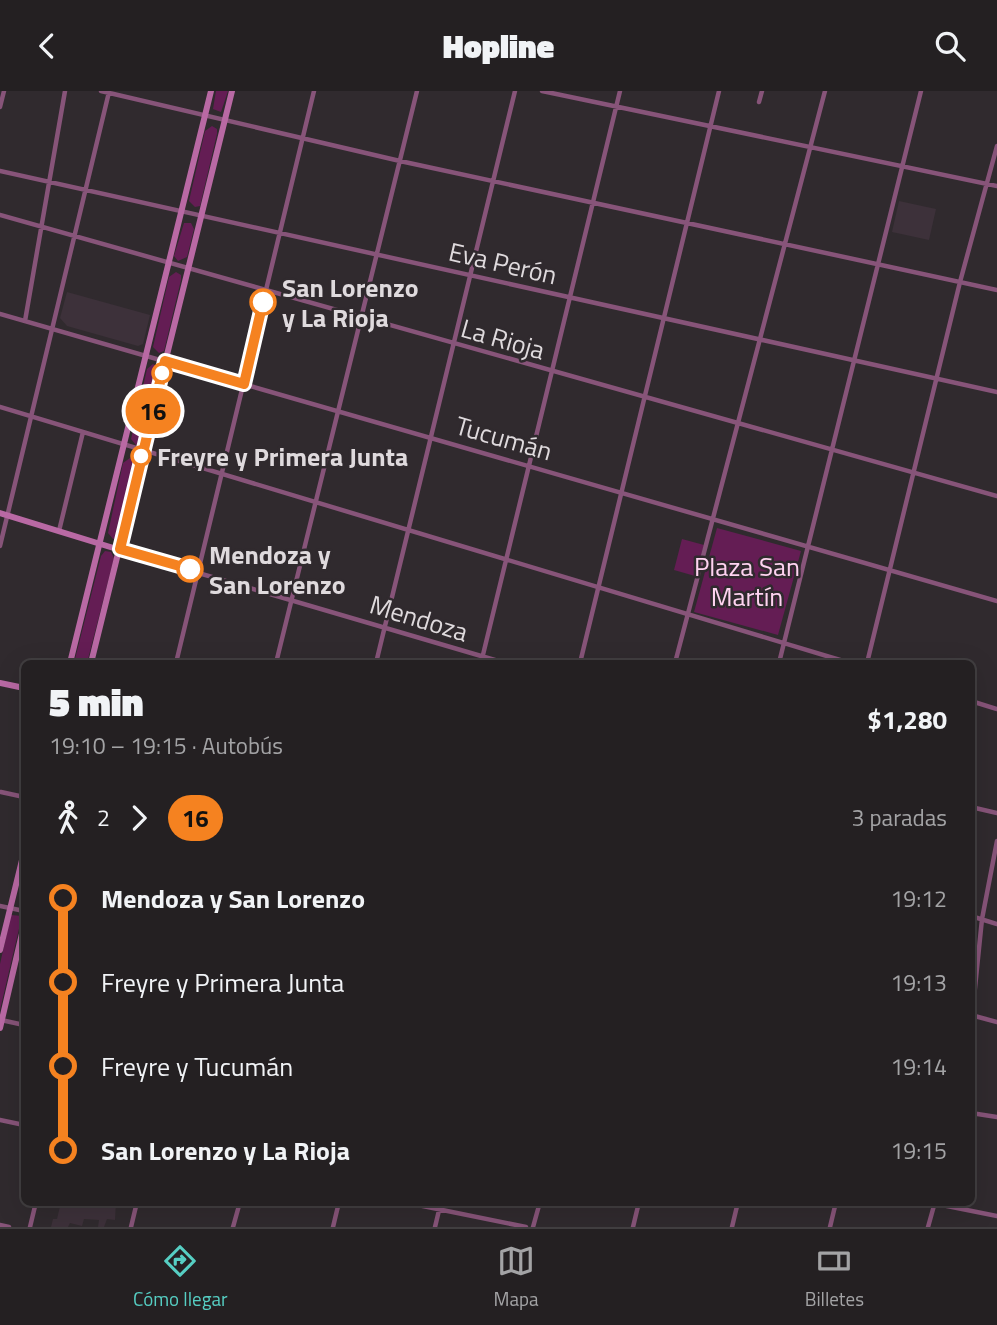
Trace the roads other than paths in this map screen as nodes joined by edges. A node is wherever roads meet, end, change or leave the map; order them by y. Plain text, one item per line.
1 (4, 91) edge
2 (65, 91) edge
3 (101, 91) edge
4 (211, 91) edge
5 (232, 91) edge
6 (314, 91) edge
7 (417, 91) edge
8 (515, 91) edge
9 (542, 91) edge
10 (620, 91) edge
11 (719, 91) edge
12 (762, 91) edge
13 (825, 91) edge
14 (921, 91) edge
15 (109, 92) edge
16 (759, 102) dead end
17 (0, 107) edge
18 (616, 108) junction
19 (205, 116) junction
20 (225, 121) junction
21 (711, 127) junction
22 (303, 139) junction
23 (997, 146) edge
24 (810, 147) junction
25 (400, 161) junction
26 (904, 166) junction
27 (0, 171) edge
28 (495, 182) junction
29 (48, 183) junction
30 (988, 184) junction
31 (997, 186) edge
32 (85, 190) junction
33 (594, 203) junction
34 (182, 213) junction
35 (0, 215) edge
36 (201, 217) junction
37 (687, 223) junction
38 (42, 227) junction
39 (279, 233) junction
40 (74, 236) junction
41 (784, 244) junction
42 (377, 255) junction
43 (170, 264) junction
44 (880, 264) junction
45 (188, 268) junction
46 (473, 275) junction
47 (960, 282) junction
48 (997, 290) edge
49 (265, 291) junction
50 (570, 297) junction
51 (0, 314) edge
52 (361, 319) junction
53 (665, 319) junction
54 (25, 321) junction
55 (52, 329) junction
56 (759, 340) junction
57 (455, 345) junction
58 (146, 356) junction
59 (856, 360) junction
60 (165, 361) junction
61 (552, 373) junction
62 (936, 377) junction
63 (244, 384) junction
64 (997, 391) edge
65 (645, 399) junction
66 (0, 407) edge
67 (338, 410) junction
68 (31, 416) junction
69 (737, 425) junction
70 (83, 432) junction
71 (431, 437) junction
72 (124, 446) junction
73 (143, 450) junction
74 (832, 451) junction
75 (529, 465) junction
76 (222, 474) junction
77 (913, 474) junction
78 (622, 492) junction
79 (997, 496) edge
80 (316, 502) junction
81 (4, 514) edge
82 (713, 519) junction
83 (408, 530) junction
84 (59, 531) junction
85 (100, 544) junction
86 (0, 546) edge
87 (808, 547) junction
88 (120, 549) junction
89 (504, 559) junction
90 (889, 570) junction
91 (199, 572) junction
92 (600, 588) junction
93 (291, 600) junction
94 (997, 601) edge
95 (687, 615) junction
96 (385, 627) junction
97 (784, 644) junction
98 (483, 657) junction
99 (72, 660) edge
100 (92, 660) edge
101 (177, 660) edge
102 (277, 660) edge
103 (377, 660) edge
104 (482, 660) edge
105 (494, 660) edge
106 (581, 660) edge
107 (676, 660) edge
108 (780, 660) edge
109 (840, 660) edge
110 (868, 660) edge
111 (0, 683) edge
112 (21, 687) edge
113 (975, 702) edge
114 (997, 709) edge
115 (1, 792) edge
116 (21, 796) edge
117 (975, 808) edge
118 (997, 813) edge
119 (997, 841) edge
120 (21, 864) edge
121 (0, 906) edge
122 (10, 908) junction
123 (21, 910) edge
124 (975, 917) edge
125 (982, 919) junction
126 (997, 924) edge
127 (21, 938) edge
128 (0, 950) edge
129 (975, 986) edge
130 (975, 1016) edge
131 (997, 1022) edge
132 (1, 1023) edge
133 (21, 1025) edge
134 (975, 1114) edge
135 (997, 1117) edge
136 (0, 1119) edge
137 (21, 1124) edge
138 (35, 1206) edge
139 (136, 1206) edge
140 (239, 1206) edge
141 (338, 1206) edge
142 (424, 1206) edge
143 (440, 1206) edge
144 (539, 1206) edge
145 (638, 1206) edge
146 (737, 1206) edge
147 (835, 1206) edge
148 (933, 1206) edge
149 (949, 1206) edge
150 (439, 1209) junction
151 (997, 1216) edge
152 (0, 1225) edge
153 (9, 1227) edge
154 (30, 1227) edge
155 (131, 1227) edge
156 (233, 1227) edge
157 (333, 1227) edge
158 (435, 1227) edge
159 (526, 1227) edge
160 (533, 1227) edge
161 (633, 1227) edge
162 (732, 1227) edge
163 (830, 1227) edge
164 (928, 1227) edge

1 - 17 street
2 - 29 street
3 - 15 street
4 - 19 main road
5 - 20 main road
6 - 22 street
7 - 25 street
8 - 28 street
9 - 18 street
10 - 18 street
11 - 21 street
12 - 16 street
13 - 24 street
14 - 26 street
15 - 19 street
15 - 32 street
18 - 21 street
18 - 33 street
19 - 20 street
19 - 34 main road
20 - 22 street
20 - 36 main road
21 - 24 street
21 - 37 street
22 - 25 street
22 - 39 street
23 - 30 street
24 - 26 street
24 - 41 street
25 - 28 street
25 - 42 street
26 - 30 street
26 - 44 street
27 - 29 street, Eva Perón
28 - 33 street
28 - 46 street
29 - 32 street, Eva Perón
29 - 38 street
30 - 31 street
30 - 47 street
32 - 34 street, Eva Perón
32 - 40 street
33 - 37 street
33 - 50 street
34 - 36 street, Eva Perón
34 - 43 main road
35 - 38 street, La Rioja
36 - 39 street, Eva Perón
36 - 45 main road
37 - 41 street
37 - 53 street
38 - 40 street, La Rioja
38 - 54 street
39 - 42 street, Eva Perón
39 - 49 street
40 - 43 street, La Rioja
40 - 55 street
41 - 44 street
41 - 56 street
42 - 46 street, Eva Perón
42 - 52 street
43 - 45 street, La Rioja
43 - 58 main road
44 - 47 street
44 - 59 street
45 - 49 street, La Rioja
45 - 60 main road
46 - 50 street, Eva Perón
46 - 57 street
47 - 48 street
47 - 62 street
49 - 52 street, La Rioja
49 - 63 street
50 - 53 street, Eva Perón
50 - 61 street
51 - 54 street, Tucumán
52 - 57 street, La Rioja
52 - 67 street
53 - 56 street, Eva Perón
53 - 65 street
54 - 55 street, Tucumán
55 - 58 street, Tucumán
55 - 68 street
56 - 59 street, Eva Perón
56 - 69 street
57 - 61 street, La Rioja
57 - 71 street
58 - 60 street, Tucumán
58 - 72 main road
59 - 62 street, Eva Perón
59 - 74 street
60 - 63 street, Tucumán
60 - 73 main road
61 - 65 street, La Rioja
61 - 75 street
62 - 64 street, Eva Perón
62 - 77 street
63 - 67 street, Tucumán
63 - 76 street
65 - 69 street, La Rioja
65 - 78 street
66 - 68 street
67 - 71 street, Tucumán
67 - 80 street
68 - 70 street
68 - 81 street
69 - 74 street, La Rioja
69 - 82 street
70 - 72 street
70 - 84 street
71 - 75 street, Tucumán
71 - 83 street
72 - 73 street
72 - 85 main road
73 - 76 street
73 - 88 main road
74 - 77 street, La Rioja
74 - 87 street
75 - 78 street, Tucumán
75 - 89 street
76 - 80 street
76 - 91 street
77 - 79 street, La Rioja
77 - 90 street
78 - 82 street, Tucumán
78 - 92 street
80 - 83 street
80 - 93 street
81 - 84 main road, Mendoza
81 - 86 street
82 - 87 street, Tucumán
82 - 95 street
83 - 89 street
83 - 96 street
84 - 85 main road, Mendoza
85 - 88 main road, Mendoza
85 - 99 main road
87 - 90 street, Tucumán
87 - 97 street
88 - 91 street, Mendoza
88 - 100 main road
89 - 92 street
89 - 98 street
90 - 94 street, Tucumán
90 - 110 street
91 - 93 street, Mendoza
91 - 101 street
92 - 95 street
92 - 106 street
93 - 96 street, Mendoza
93 - 102 street
95 - 97 street
95 - 107 street
96 - 98 street, Mendoza
96 - 103 street
97 - 108 street
97 - 109 street
98 - 104 street
98 - 105 street, Mendoza
111 - 112 main road
113 - 114 street
115 - 116 street
117 - 118 street
119 - 125 street
120 - 122 main road
121 - 122 street
122 - 123 street
122 - 128 main road
124 - 125 street
125 - 126 street
125 - 129 street
127 - 132 main road
130 - 131 street
132 - 133 street
134 - 135 street
136 - 137 street
138 - 154 street
139 - 155 street
140 - 156 street
141 - 157 street
142 - 150 street
143 - 150 street
144 - 160 street
145 - 161 street
146 - 162 street
147 - 163 street
148 - 164 street
149 - 151 street
150 - 158 street
150 - 159 street
152 - 153 street

